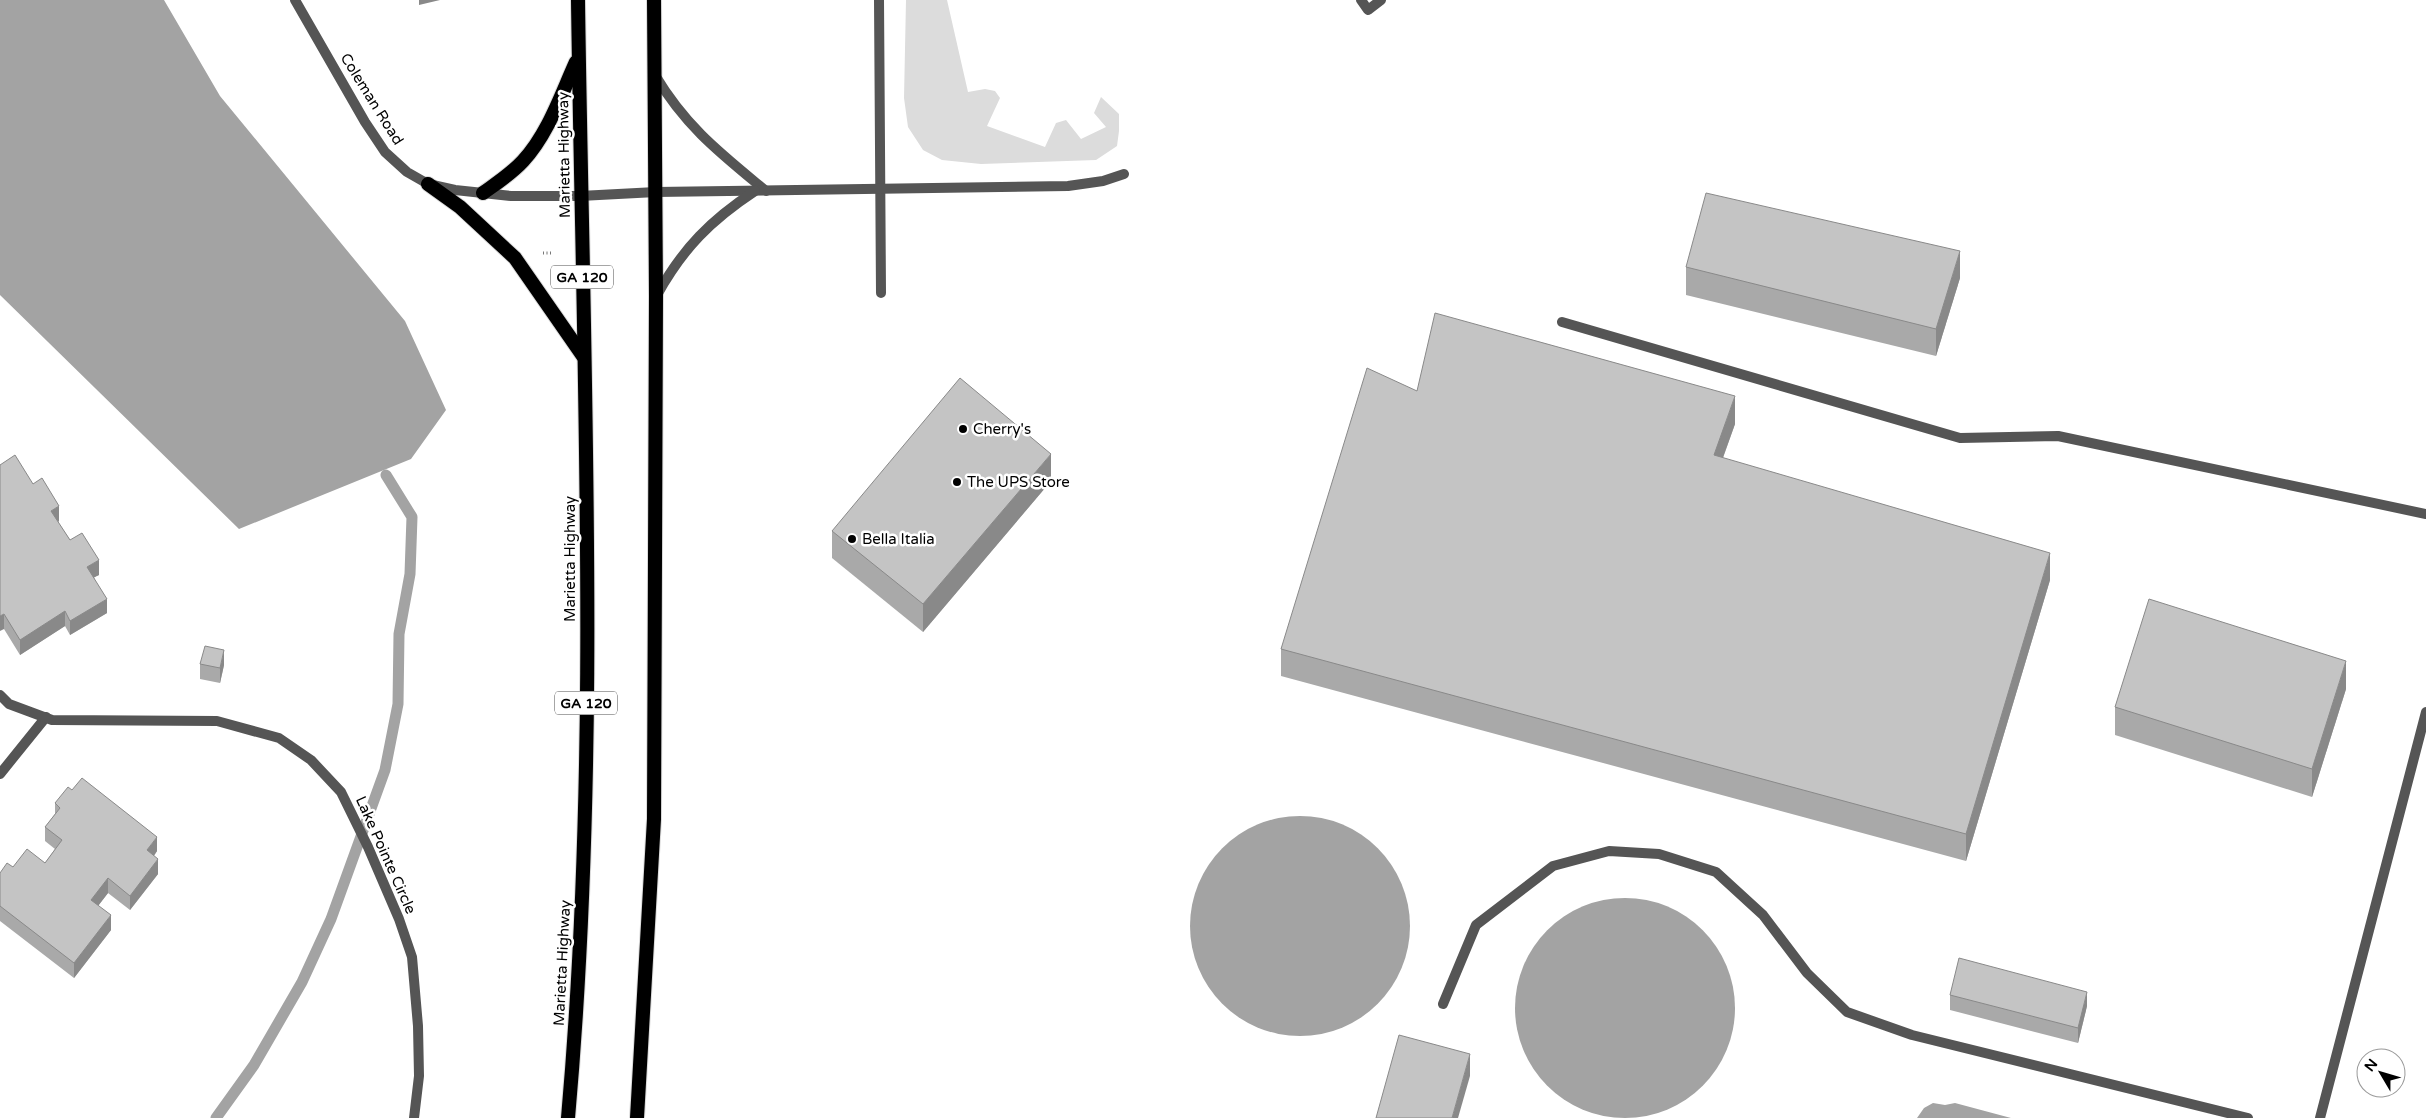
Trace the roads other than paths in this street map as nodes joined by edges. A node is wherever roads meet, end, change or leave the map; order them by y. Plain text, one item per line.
1 (295, 0) edge
2 (578, 0) edge
3 (654, 0) edge
4 (879, 0) edge
5 (1361, 0) edge
6 (1381, 0) edge
7 (579, 57) junction
8 (655, 75) junction
9 (1124, 174) dead end
10 (428, 184) junction
11 (880, 189) junction
12 (761, 190) junction
13 (656, 192) junction
14 (483, 193) junction
15 (580, 196) junction
16 (881, 293) dead end
17 (656, 296) junction
18 (1562, 322) dead end
19 (584, 357) junction
20 (2426, 514) edge
21 (0, 695) edge
22 (2426, 712) edge
23 (46, 717) junction
24 (0, 774) edge
25 (1443, 1004) dead end
26 (414, 1118) edge
27 (568, 1118) edge
28 (637, 1118) edge
29 (2248, 1118) edge
30 (2320, 1118) edge

1 - 10 street, Coleman Road
2 - 7 highway, Marietta Highway / GA 120
3 - 8 highway
4 - 11 street
5 - 6 street
7 - 14 highway
7 - 15 highway, Marietta Highway / GA 120
8 - 12 street
8 - 13 highway
9 - 11 street, Coleman Road
10 - 14 street, Coleman Road
10 - 19 highway
11 - 12 street, Coleman Road
11 - 16 street
12 - 13 street, Coleman Road
12 - 17 street
13 - 15 street, Coleman Road
13 - 17 highway
14 - 15 street, Coleman Road
15 - 19 highway, Marietta Highway / GA 120
17 - 28 highway
18 - 20 street
19 - 27 highway, Marietta Highway / GA 120
21 - 23 street, Lake Pointe Circle
22 - 30 street
23 - 24 street
23 - 26 street, Lake Pointe Circle
25 - 29 street

